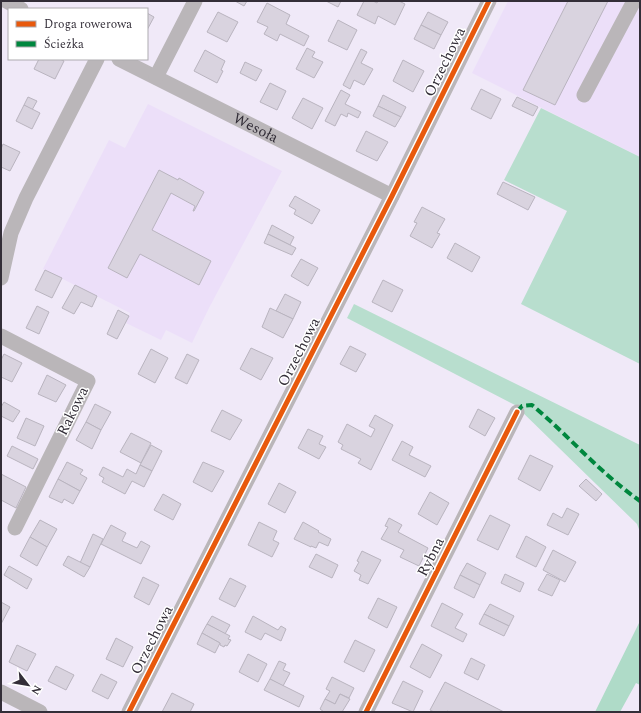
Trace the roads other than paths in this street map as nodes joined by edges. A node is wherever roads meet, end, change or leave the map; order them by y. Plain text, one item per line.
1 (6, 1) edge
2 (195, 1) edge
3 (489, 1) edge
4 (634, 1) edge
5 (19, 8) edge
6 (96, 60) edge
7 (121, 60) edge
8 (156, 78) junction
9 (584, 95) dead end
10 (392, 196) junction
11 (1, 278) edge
12 (1, 336) edge
13 (517, 412) dead end
14 (15, 528) dead end
15 (1, 692) edge
16 (40, 712) edge
17 (129, 712) edge
18 (366, 712) edge

1 - 5 street
2 - 8 street
3 - 10 street, Orzechowa
4 - 9 street
6 - 11 street
7 - 8 street, Wesoła
8 - 10 street, Wesoła
10 - 17 street, Orzechowa
12 - 14 street, Rakowa
13 - 18 street, Rybna
15 - 16 street

